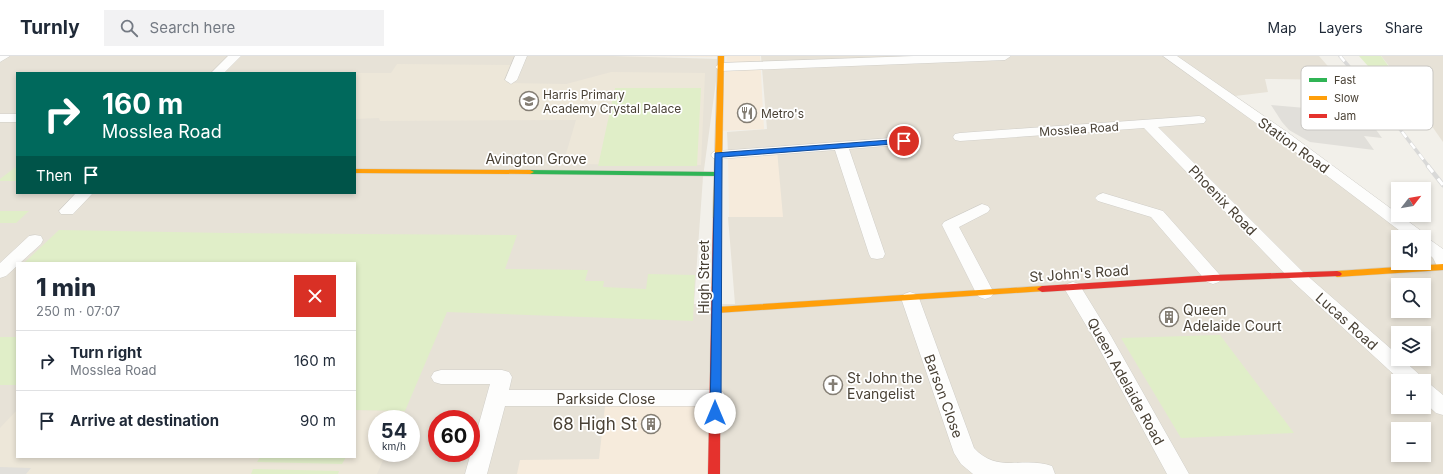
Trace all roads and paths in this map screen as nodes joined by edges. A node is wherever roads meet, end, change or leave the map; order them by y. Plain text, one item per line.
1 (4, 56) edge
2 (235, 56) edge
3 (521, 56) edge
4 (1005, 56) edge
5 (1169, 56) edge
6 (0, 58) edge
7 (825, 59) edge
8 (721, 62) edge
9 (218, 72) edge
10 (511, 80) dead end
11 (0, 118) edge
12 (16, 118) edge
13 (1199, 120) dead end
14 (1149, 125) junction
15 (960, 137) dead end
16 (904, 141) dead end
17 (841, 147) junction
18 (718, 155) junction
19 (356, 171) edge
20 (717, 174) junction
21 (84, 194) edge
22 (1103, 198) dead end
23 (982, 209) dead end
24 (66, 211) dead end
25 (1409, 230) edge
26 (35, 240) dead end
27 (1431, 248) edge
28 (877, 254) dead end
29 (1443, 262) edge
30 (1443, 267) edge
31 (0, 272) edge
32 (1297, 276) junction
33 (1213, 278) junction
34 (1074, 288) junction
35 (985, 293) junction
36 (910, 298) junction
37 (717, 310) junction
38 (1406, 374) edge
39 (441, 377) dead end
40 (1431, 396) edge
41 (496, 398) junction
42 (716, 398) junction
43 (1443, 407) edge
44 (1044, 473) dead end
45 (476, 474) edge
46 (714, 474) edge
47 (1000, 474) edge
48 (1006, 474) edge
49 (1178, 474) edge

1 - 6 street
2 - 9 street
3 - 10 street
4 - 7 street
5 - 25 street, Station Road
7 - 8 street
8 - 18 street, High Street
11 - 12 street
13 - 14 street, Mosslea Road
14 - 15 street, Mosslea Road
14 - 32 street, Phoenix Road
16 - 17 street
17 - 18 street
17 - 28 street
18 - 20 street, High Street
19 - 20 street, Avington Grove
20 - 37 street, High Street
21 - 24 street
22 - 33 street
23 - 35 street
26 - 31 street
27 - 29 street
30 - 32 street, St John's Road
32 - 33 street, St John's Road
32 - 38 street, Lucas Road
33 - 34 street, St John's Road
34 - 35 street, St John's Road
34 - 49 street, Queen Adelaide Road
35 - 36 street, St John's Road
36 - 37 street, St John's Road
36 - 47 street, Barson Close
37 - 42 street, High Street
39 - 41 street
40 - 43 street
41 - 42 street, Parkside Close
41 - 45 street
42 - 46 street, High Street
44 - 48 street

